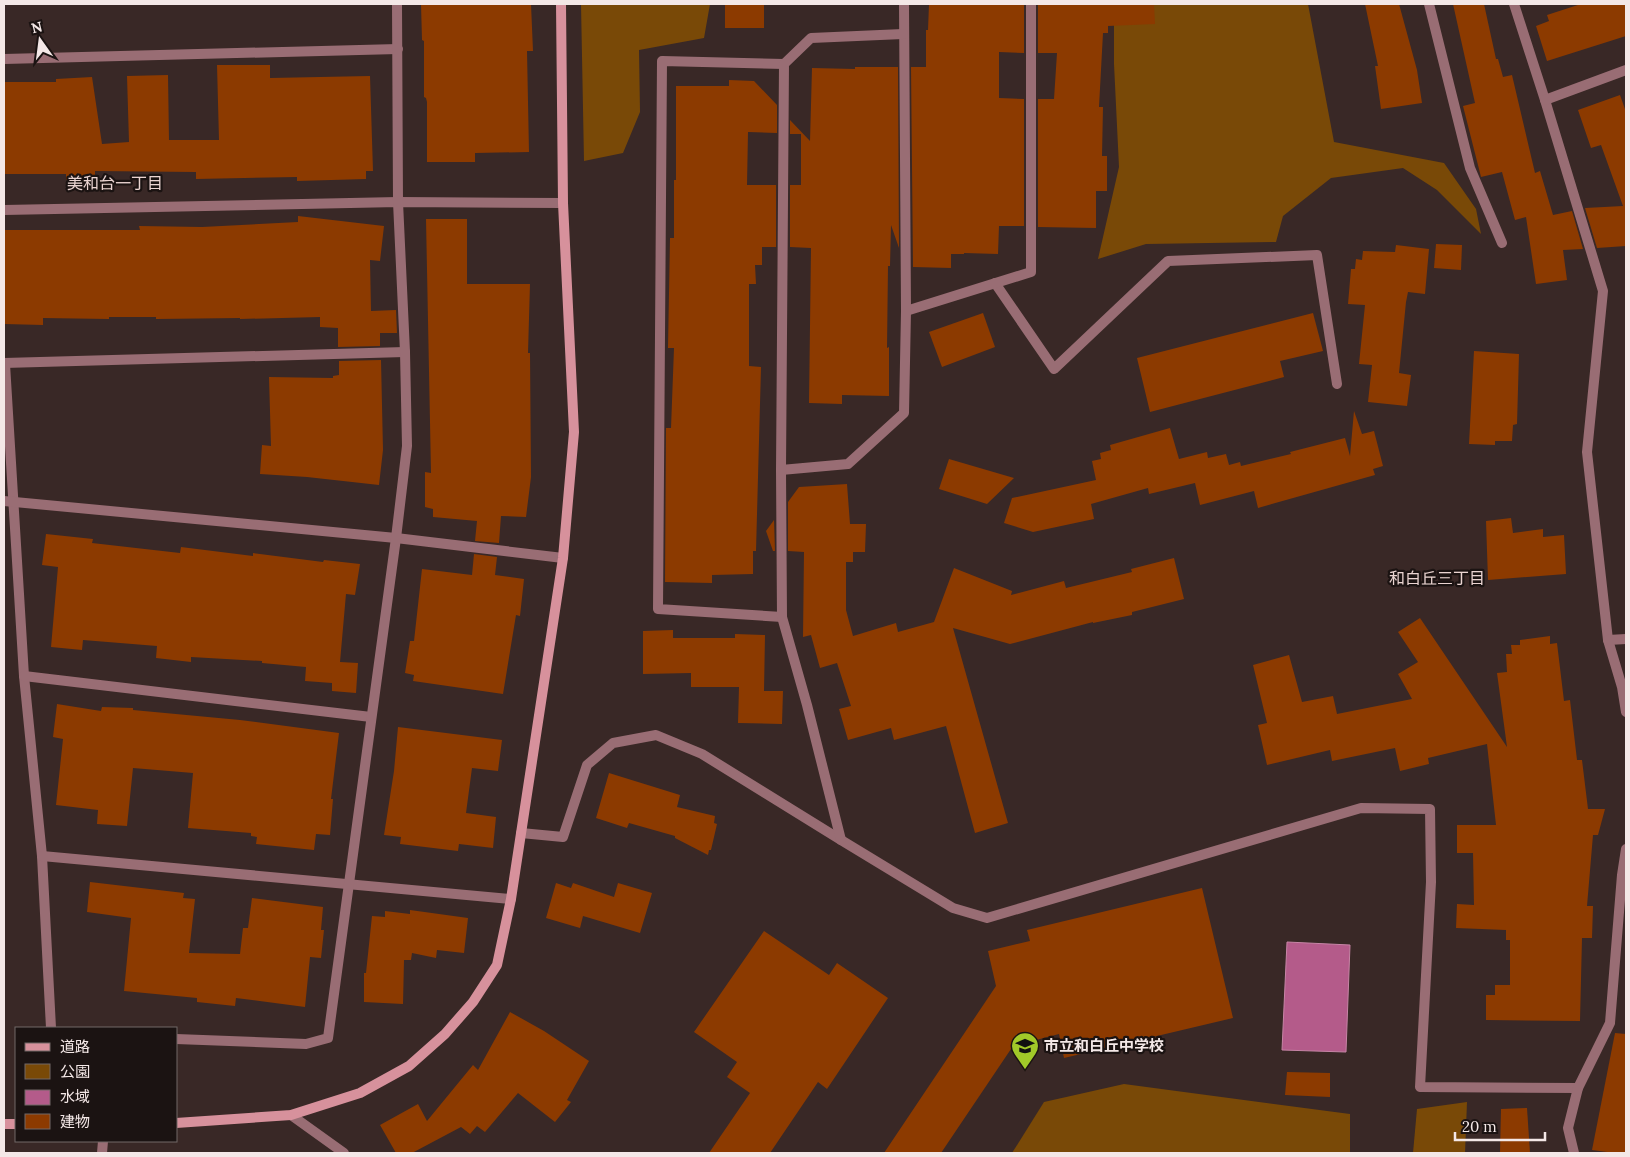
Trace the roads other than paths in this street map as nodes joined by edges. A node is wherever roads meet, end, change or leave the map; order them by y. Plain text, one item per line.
1 (397, 4) edge
2 (561, 4) edge
3 (904, 4) edge
4 (1030, 4) edge
5 (1428, 4) edge
6 (1514, 4) edge
7 (903, 34) junction
8 (398, 49) junction
9 (4, 59) edge
10 (784, 64) junction
11 (1626, 70) edge
12 (1545, 100) junction
13 (398, 202) junction
14 (563, 203) junction
15 (4, 210) edge
16 (1502, 243) dead end
17 (995, 283) junction
18 (906, 311) junction
19 (405, 352) junction
20 (4, 364) edge
21 (1337, 384) dead end
22 (781, 470) junction
23 (8, 501) edge
24 (396, 538) junction
25 (563, 558) junction
26 (782, 617) junction
27 (1626, 639) edge
28 (1608, 640) junction
29 (24, 676) junction
30 (1626, 712) edge
31 (371, 717) junction
32 (521, 833) junction
33 (841, 840) junction
34 (1626, 849) edge
35 (42, 856) junction
36 (350, 884) junction
37 (511, 899) junction
38 (51, 1027) edge
39 (178, 1039) edge
40 (1578, 1088) junction
41 (292, 1115) junction
42 (178, 1122) edge
43 (344, 1153) edge
44 (1574, 1153) edge

1 - 8 street
2 - 14 street
3 - 7 street
4 - 17 street
5 - 16 street
6 - 12 street
7 - 10 street
7 - 18 street
8 - 9 street
8 - 13 street
10 - 22 street
10 - 26 street
11 - 12 street
12 - 28 street
13 - 14 street
13 - 15 street
13 - 19 street
14 - 25 street
17 - 18 street
17 - 21 street
18 - 22 street
19 - 20 street
19 - 24 street
20 - 23 street
22 - 26 street
23 - 24 street
23 - 29 street
24 - 25 street
24 - 31 street
25 - 32 street
26 - 33 street
27 - 28 street
28 - 30 street
29 - 31 street
29 - 35 street
31 - 36 street
32 - 33 street
32 - 37 street
33 - 40 street
34 - 40 street
35 - 36 street
35 - 38 street
36 - 37 street
36 - 39 street
37 - 41 street
40 - 44 street
41 - 42 street
41 - 43 street

